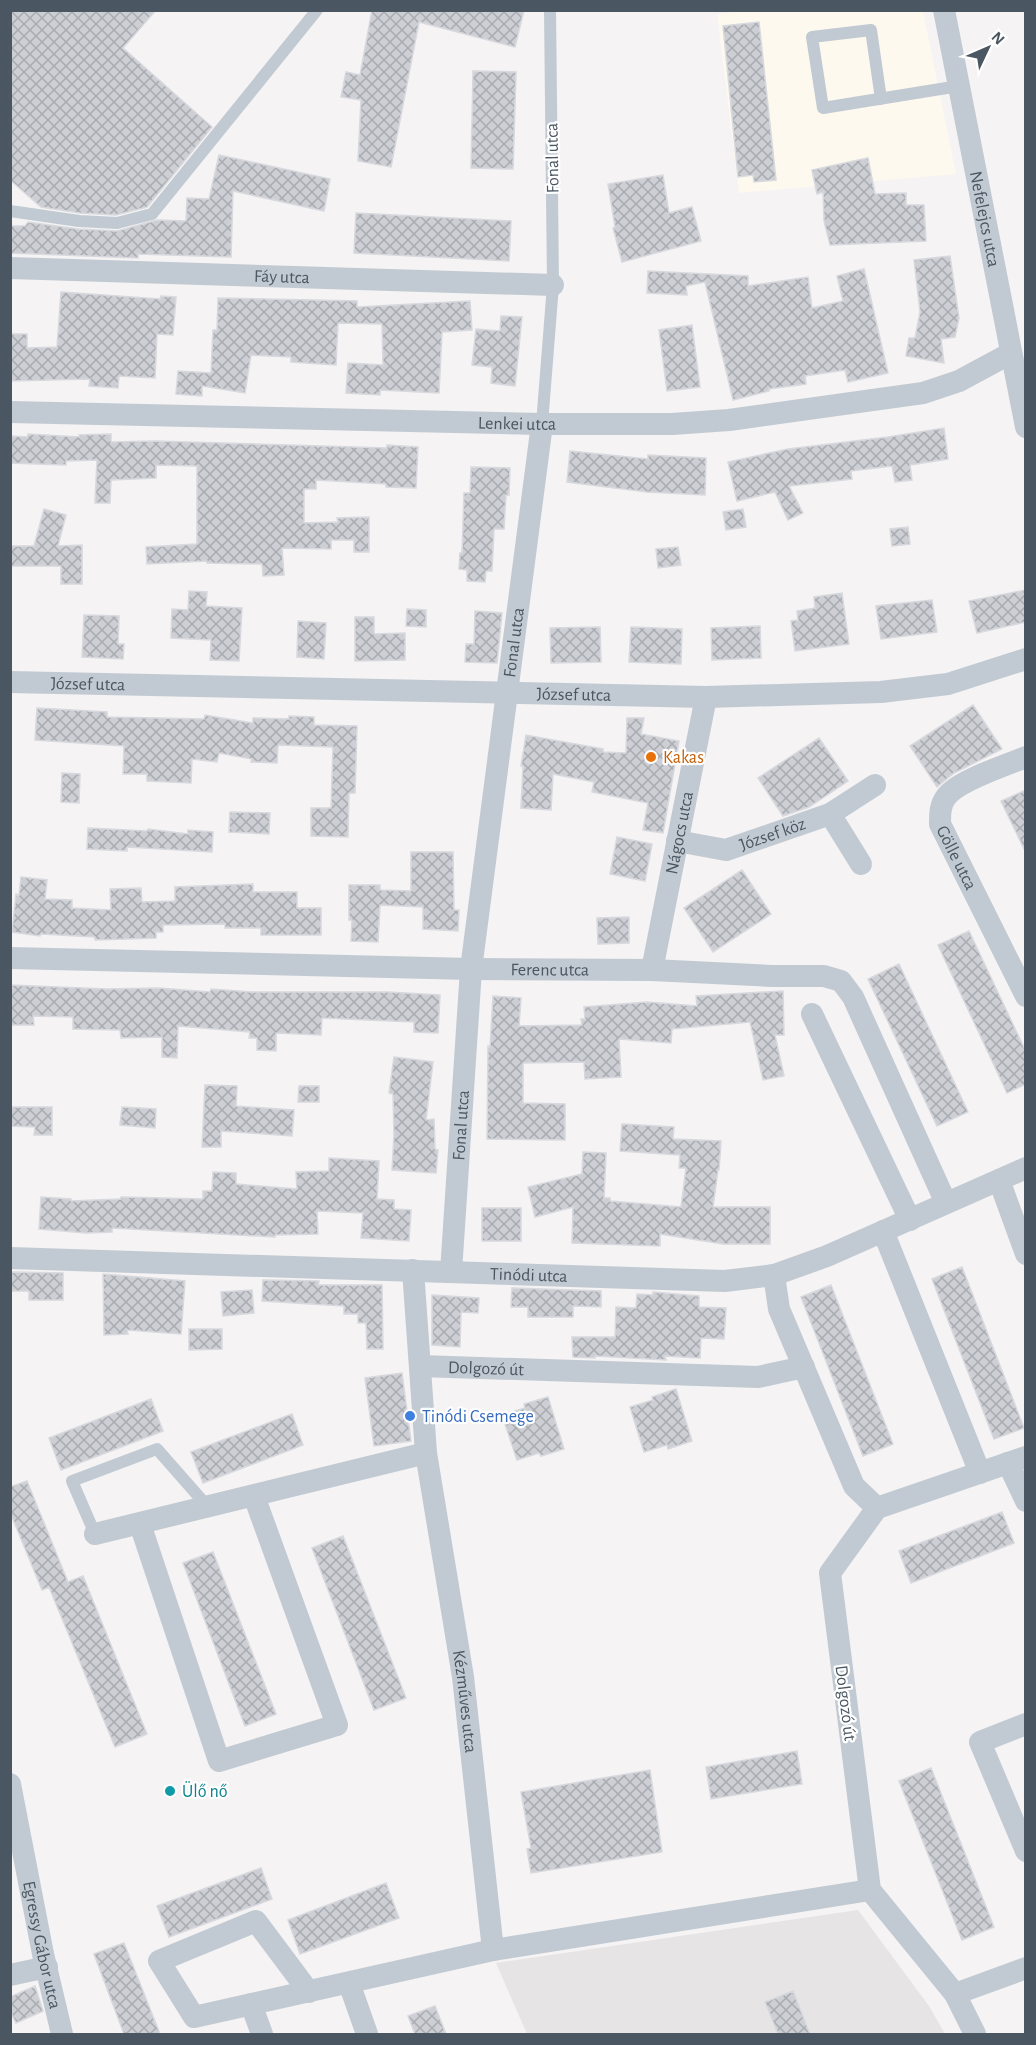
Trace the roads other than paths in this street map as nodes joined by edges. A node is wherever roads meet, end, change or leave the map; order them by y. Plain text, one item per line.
1 (317, 10) edge
2 (550, 10) edge
3 (944, 10) edge
4 (959, 86) junction
5 (881, 99) junction
6 (10, 211) edge
7 (10, 268) edge
8 (553, 285) junction
9 (1011, 353) junction
10 (10, 412) edge
11 (542, 424) junction
12 (1026, 427) edge
13 (1026, 659) edge
14 (10, 682) edge
15 (508, 693) junction
16 (705, 698) junction
17 (1026, 757) edge
18 (875, 785) dead end
19 (830, 814) junction
20 (677, 842) junction
21 (861, 864) dead end
22 (10, 958) edge
23 (471, 969) junction
24 (652, 970) junction
25 (1026, 996) edge
26 (812, 1014) dead end
27 (1026, 1168) edge
28 (999, 1180) junction
29 (946, 1203) junction
30 (910, 1220) junction
31 (883, 1231) junction
32 (1026, 1254) edge
33 (10, 1258) edge
34 (413, 1270) junction
35 (452, 1272) junction
36 (774, 1275) junction
37 (420, 1366) junction
38 (804, 1367) junction
39 (426, 1454) junction
40 (1017, 1460) edge
41 (980, 1473) junction
42 (254, 1497) junction
43 (1026, 1501) edge
44 (208, 1507) junction
45 (877, 1508) junction
46 (140, 1524) junction
47 (95, 1534) joint
48 (1026, 1724) edge
49 (10, 1784) edge
50 (1026, 1851) edge
51 (870, 1890) junction
52 (493, 1950) junction
53 (47, 1967) junction
54 (1026, 1968) edge
55 (10, 1975) edge
56 (349, 1983) junction
57 (309, 1992) junction
58 (955, 1994) junction
59 (251, 2004) junction
60 (62, 2034) edge
61 (262, 2034) edge
62 (367, 2034) edge
63 (975, 2034) edge

1 - 6 lane
2 - 8 lane, Fonal utca
3 - 4 street, Nefelejcs utca
4 - 5 lane
4 - 9 street, Nefelejcs utca
5 - 5 lane
7 - 8 street, Fáy utca
8 - 11 lane, Fonal utca
9 - 11 street, Lenkei utca
9 - 12 street, Nefelejcs utca
10 - 11 street, Lenkei utca
11 - 15 street, Fonal utca
13 - 16 street, József utca
14 - 15 street, József utca
15 - 16 street, József utca
15 - 23 street, Fonal utca
16 - 20 street, Nágocs utca
17 - 25 street, Gölle utca
18 - 19 street, József köz
19 - 20 street, József köz
19 - 21 street
20 - 24 street, Nágocs utca
22 - 23 street, Ferenc utca
23 - 24 street, Ferenc utca
23 - 35 street, Fonal utca
24 - 29 street, Ferenc utca
26 - 30 street
27 - 28 street, Tinódi utca
28 - 29 street, Tinódi utca
28 - 32 street
29 - 30 street, Tinódi utca
30 - 31 street, Tinódi utca
31 - 36 street, Tinódi utca
31 - 41 street
33 - 34 street, Tinódi utca
34 - 35 street, Tinódi utca
34 - 37 street, Kézműves utca
35 - 36 street, Tinódi utca
36 - 38 street
37 - 38 street, Dolgozó út
37 - 39 street, Kézműves utca
38 - 45 street
39 - 42 street
39 - 52 street, Kézműves utca
40 - 41 street
40 - 43 street
41 - 45 street
42 - 44 street
42 - 46 street
44 - 46 street
44 - 47 lane
45 - 51 street, Dolgozó út
46 - 47 street
48 - 50 street
49 - 53 street, Egressy Gábor utca
51 - 52 street
51 - 58 street
52 - 56 street
53 - 55 street
53 - 60 street, Egressy Gábor utca
54 - 58 street
56 - 57 street
56 - 62 street
57 - 59 street
57 - 59 street
58 - 63 street
59 - 61 street

